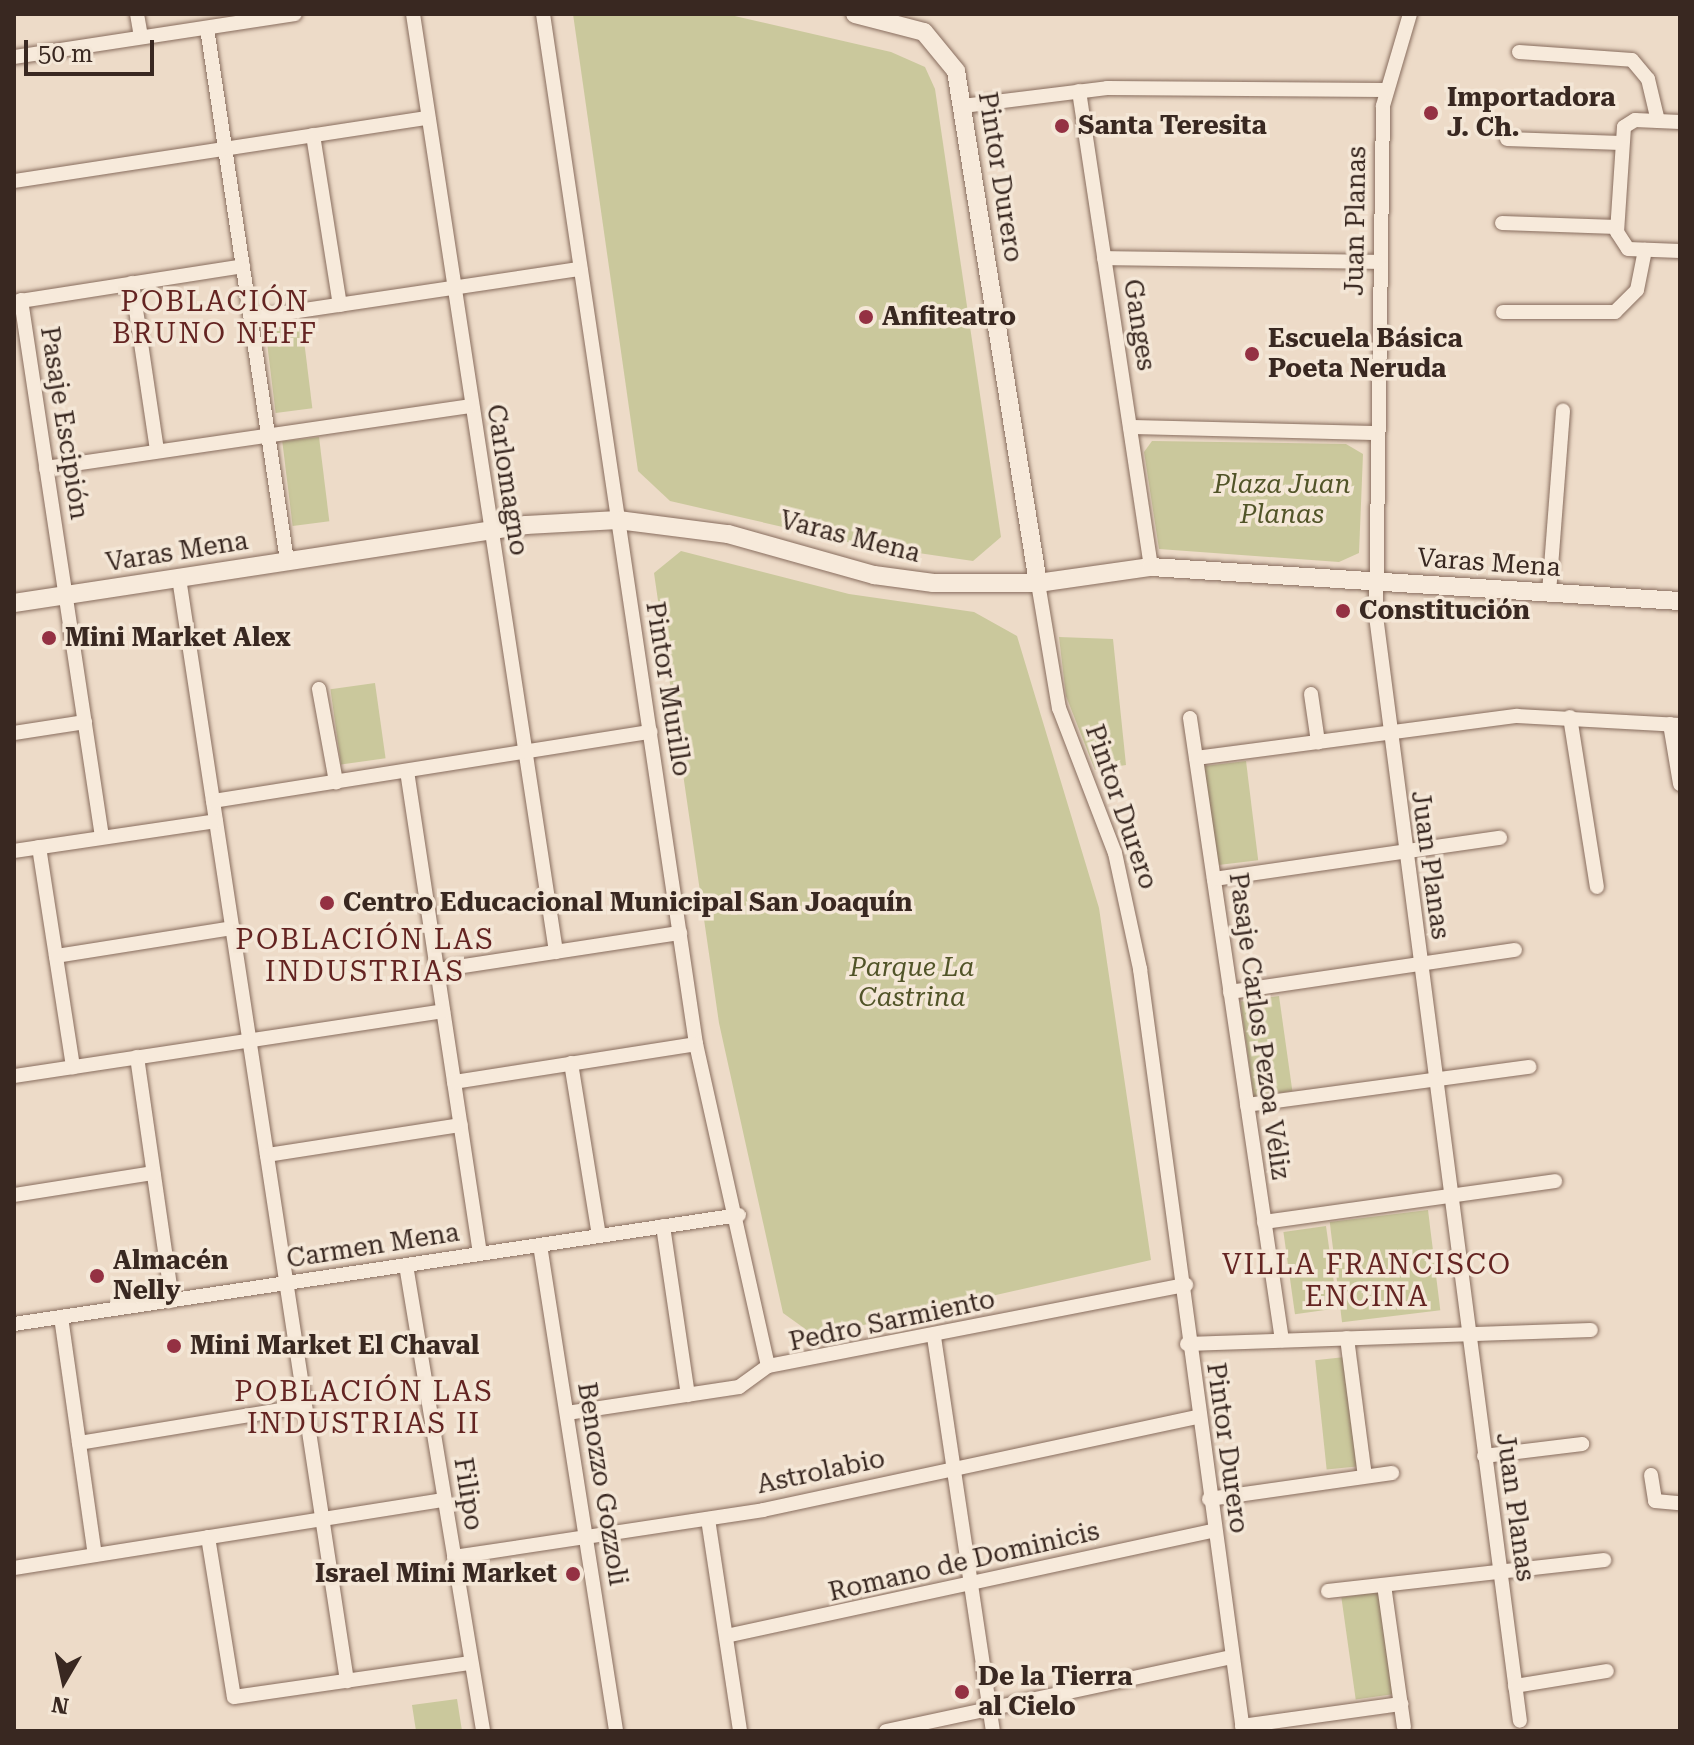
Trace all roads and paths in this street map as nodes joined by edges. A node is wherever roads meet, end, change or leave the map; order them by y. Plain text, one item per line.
1 (137, 14) edge
2 (295, 14) edge
3 (413, 14) edge
4 (543, 14) edge
5 (855, 14) edge
6 (1410, 14) edge
7 (254, 17) edge
8 (207, 28) junction
9 (141, 37) junction
10 (1519, 52) dead end
11 (14, 57) edge
12 (1384, 90) junction
13 (1079, 91) junction
14 (963, 106) junction
15 (428, 118) junction
16 (1658, 121) junction
17 (1680, 122) edge
18 (313, 135) junction
19 (1507, 139) dead end
20 (1621, 143) junction
21 (225, 149) junction
22 (14, 181) edge
23 (1502, 223) dead end
24 (1617, 227) junction
25 (1645, 250) junction
26 (1680, 251) edge
27 (1104, 258) junction
28 (1379, 262) junction
29 (243, 266) junction
30 (580, 269) junction
31 (132, 283) junction
32 (454, 288) junction
33 (18, 301) edge
34 (340, 305) junction
35 (1503, 312) dead end
36 (251, 318) junction
37 (472, 406) junction
38 (1563, 411) dead end
39 (1130, 427) junction
40 (1376, 433) junction
41 (268, 435) junction
42 (157, 451) junction
43 (46, 468) junction
44 (618, 520) junction
45 (491, 531) junction
46 (287, 561) junction
47 (1151, 567) junction
48 (179, 578) junction
49 (1374, 581) junction
50 (1038, 583) junction
51 (1549, 593) junction
52 (66, 595) junction
53 (1680, 601) edge
54 (14, 603) edge
55 (319, 689) dead end
56 (1311, 694) dead end
57 (1570, 717) junction
58 (1190, 718) dead end
59 (85, 722) junction
60 (1675, 724) edge
61 (651, 732) junction
62 (14, 733) edge
63 (1389, 737) junction
64 (1318, 742) junction
65 (522, 753) junction
66 (1196, 758) junction
67 (407, 771) junction
68 (336, 782) junction
69 (1680, 784) edge
70 (213, 801) junction
71 (216, 821) junction
72 (102, 837) junction
73 (1500, 838) dead end
74 (39, 847) junction
75 (14, 851) edge
76 (1404, 852) junction
77 (1214, 879) junction
78 (1597, 887) dead end
79 (233, 928) junction
80 (680, 933) junction
81 (1515, 950) dead end
82 (556, 952) junction
83 (56, 956) junction
84 (1419, 964) junction
85 (437, 970) junction
86 (1230, 992) junction
87 (443, 1011) junction
88 (250, 1040) junction
89 (696, 1044) junction
90 (137, 1057) junction
91 (571, 1063) junction
92 (73, 1067) junction
93 (1529, 1067) dead end
94 (14, 1076) edge
95 (1434, 1080) junction
96 (454, 1082) junction
97 (1247, 1105) junction
98 (461, 1125) junction
99 (267, 1155) junction
100 (153, 1173) junction
101 (1555, 1181) dead end
102 (14, 1195) edge
103 (1450, 1195) junction
104 (739, 1215) junction
105 (1264, 1222) junction
106 (663, 1226) junction
107 (599, 1236) junction
108 (540, 1245) junction
109 (480, 1254) junction
110 (406, 1265) junction
111 (286, 1283) junction
112 (1186, 1285) junction
113 (172, 1300) junction
114 (61, 1317) junction
115 (14, 1324) edge
116 (1591, 1330) dead end
117 (1468, 1334) junction
118 (934, 1337) junction
119 (1347, 1338) junction
120 (1282, 1340) junction
121 (1187, 1344) junction
122 (768, 1366) junction
123 (688, 1395) junction
124 (305, 1406) junction
125 (567, 1413) junction
126 (1196, 1417) junction
127 (79, 1443) junction
128 (1582, 1444) dead end
129 (1484, 1456) junction
130 (954, 1467) junction
131 (1392, 1473) dead end
132 (1651, 1475) dead end
133 (1365, 1476) junction
134 (1209, 1499) junction
135 (444, 1500) junction
136 (1680, 1503) edge
137 (322, 1519) junction
138 (708, 1519) junction
139 (1213, 1531) junction
140 (585, 1535) junction
141 (208, 1537) junction
142 (95, 1555) junction
143 (454, 1557) junction
144 (1604, 1560) dead end
145 (14, 1568) edge
146 (1500, 1573) junction
147 (971, 1583) junction
148 (1384, 1585) junction
149 (1328, 1591) dead end
150 (726, 1636) junction
151 (1232, 1657) junction
152 (471, 1663) junction
153 (1607, 1671) dead end
154 (347, 1681) junction
155 (1515, 1686) junction
156 (1401, 1704) junction
157 (990, 1709) junction
158 (1520, 1721) dead end
159 (1404, 1727) dead end
160 (1242, 1729) edge
161 (483, 1731) edge
162 (616, 1731) edge
163 (740, 1731) edge
164 (886, 1731) edge
165 (993, 1731) edge

1 - 9 street
2 - 7 street
3 - 15 street, Carlomagno
4 - 30 street, Pintor Murillo
5 - 14 street, Pintor Durero
6 - 12 street, Juan Planas
7 - 8 street
8 - 9 street
8 - 21 street
9 - 11 street
10 - 16 street
12 - 13 street
12 - 28 street, Juan Planas
13 - 14 street
13 - 27 street, Ganges
14 - 50 street, Pintor Durero
15 - 18 street
15 - 32 street, Carlomagno
16 - 17 street
16 - 20 street
18 - 21 street
18 - 34 street
19 - 20 street
20 - 24 street
21 - 22 street
21 - 29 street
23 - 24 street
24 - 25 street
25 - 26 street
25 - 35 street
27 - 28 street
27 - 39 street, Ganges
28 - 40 street, Juan Planas
29 - 31 street
29 - 36 street
30 - 32 street
30 - 44 street, Pintor Murillo
31 - 33 street
31 - 42 street
32 - 34 street
32 - 37 street, Carlomagno
33 - 43 street, Pasaje Escipión
34 - 36 street
36 - 41 street
37 - 41 street
37 - 45 street, Carlomagno
38 - 51 street
39 - 40 street
39 - 47 street, Ganges
40 - 49 street, Juan Planas
41 - 42 street
41 - 46 street
42 - 43 street
43 - 52 street, Pasaje Escipión
44 - 45 street, Varas Mena
44 - 50 street, Varas Mena
44 - 61 street, Pintor Murillo
45 - 46 street, Varas Mena
45 - 65 street, Carlomagno
46 - 48 street, Varas Mena
47 - 49 street, Varas Mena
47 - 50 street, Varas Mena
48 - 52 street, Varas Mena
48 - 70 street
49 - 51 street, Varas Mena
49 - 63 street, Juan Planas
50 - 112 street, Pintor Durero
51 - 53 street, Varas Mena
52 - 54 street, Varas Mena
52 - 59 street, Pasaje Escipión
55 - 68 street
56 - 64 street
57 - 60 street
57 - 63 street
57 - 78 street
58 - 66 street, Pasaje Carlos Pezoa Véliz
59 - 62 street
59 - 72 street, Pasaje Escipión
60 - 69 street
61 - 65 street
61 - 80 street, Pintor Murillo
63 - 64 street
63 - 76 street, Juan Planas
64 - 66 street
65 - 67 street
65 - 82 street, Carlomagno
66 - 77 street, Pasaje Carlos Pezoa Véliz
67 - 68 street
67 - 85 street
68 - 70 street
70 - 71 street
71 - 72 street
71 - 79 street
72 - 74 street
73 - 76 street
74 - 75 street
74 - 83 street
76 - 77 street
76 - 84 street, Juan Planas
77 - 86 street, Pasaje Carlos Pezoa Véliz
79 - 83 street
79 - 88 street
80 - 82 street
80 - 89 street, Pintor Murillo
81 - 84 street
82 - 85 street
83 - 92 street
84 - 86 street
84 - 95 street, Juan Planas
85 - 87 street
86 - 97 street, Pasaje Carlos Pezoa Véliz
87 - 88 street
87 - 96 street
88 - 90 street
88 - 99 street
89 - 91 street
89 - 104 street, Pintor Murillo
90 - 92 street
90 - 100 street
91 - 96 street
91 - 107 street
92 - 94 street
93 - 95 street
95 - 97 street
95 - 103 street, Juan Planas
96 - 98 street
97 - 105 street, Pasaje Carlos Pezoa Véliz
98 - 99 street
98 - 109 street
99 - 111 street
100 - 102 street
100 - 113 street
101 - 103 street
103 - 105 street
103 - 117 street, Juan Planas
104 - 106 street, Carmen Mena
104 - 122 street, Pintor Murillo
105 - 120 street, Pasaje Carlos Pezoa Véliz
106 - 107 street, Carmen Mena
106 - 123 street
107 - 108 street, Carmen Mena
108 - 109 street, Carmen Mena
108 - 125 street, Benozzo Gozzoli
109 - 110 street, Carmen Mena
110 - 111 street, Carmen Mena
110 - 135 street, Filipo
111 - 113 street, Carmen Mena
111 - 124 street
112 - 118 street, Pedro Sarmiento
112 - 121 street, Pintor Durero
113 - 114 street, Carmen Mena
114 - 115 street, Carmen Mena
114 - 127 street
116 - 117 street
117 - 119 street
117 - 129 street, Juan Planas
118 - 122 street, Pedro Sarmiento
118 - 130 street
119 - 120 street
119 - 133 street
120 - 121 street
121 - 126 street, Pintor Durero
122 - 123 street, Pedro Sarmiento
123 - 125 street, Pedro Sarmiento
124 - 127 street
124 - 137 street
125 - 140 street, Benozzo Gozzoli
126 - 130 street, Astrolabio
126 - 134 street, Pintor Durero
127 - 142 street
128 - 129 street
129 - 146 street, Juan Planas
130 - 138 street, Astrolabio
130 - 147 street
131 - 133 street
132 - 136 street
133 - 134 street
134 - 139 street, Pintor Durero
135 - 137 street
135 - 143 street, Filipo
137 - 141 street
137 - 154 street
138 - 140 street, Astrolabio
138 - 150 street
139 - 147 street, Romano de Dominicis
139 - 151 street, Pintor Durero
140 - 143 street, Astrolabio
140 - 162 street, Benozzo Gozzoli
141 - 142 street
141 - 154 street
142 - 145 street
143 - 152 street, Filipo
144 - 146 street
146 - 148 street
146 - 155 street, Juan Planas
147 - 150 street, Romano de Dominicis
147 - 157 street
148 - 149 street
148 - 156 street
150 - 163 street
151 - 157 street
151 - 160 street, Pintor Durero
152 - 154 street
152 - 161 street, Filipo
153 - 155 street
155 - 158 street, Juan Planas
156 - 159 street
156 - 160 street
157 - 164 street
157 - 165 street

